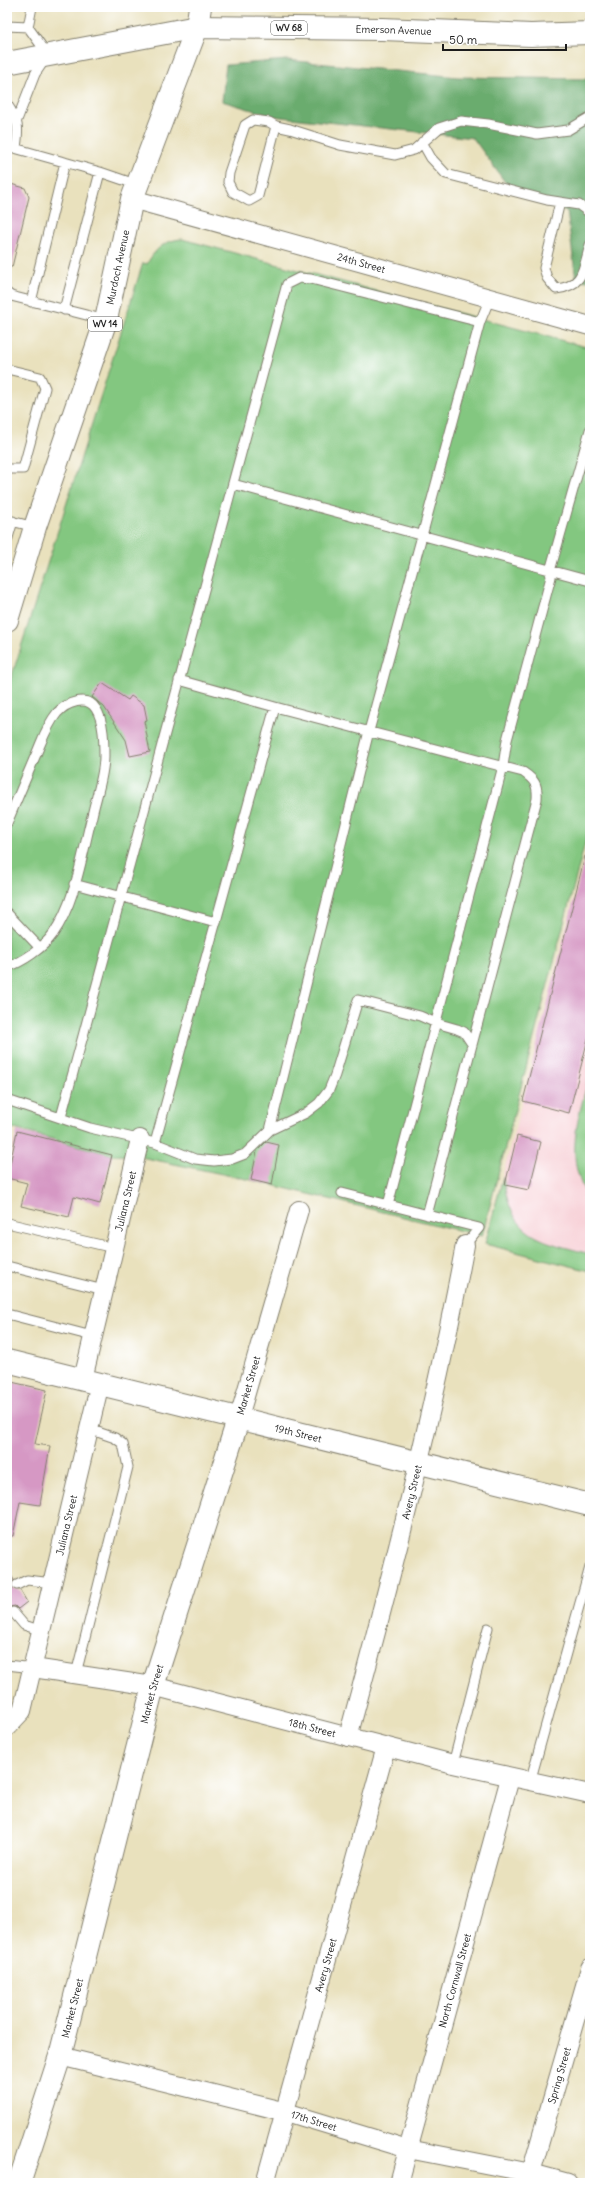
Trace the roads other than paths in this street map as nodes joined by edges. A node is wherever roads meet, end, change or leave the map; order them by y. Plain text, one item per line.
1 (32, 7) edge
2 (199, 17) edge
3 (7, 26) edge
4 (28, 27) junction
5 (590, 33) edge
6 (48, 55) junction
7 (7, 63) edge
8 (7, 104) edge
9 (590, 117) edge
10 (18, 120) junction
11 (276, 126) junction
12 (422, 142) junction
13 (11, 147) edge
14 (66, 162) junction
15 (100, 172) junction
16 (135, 192) junction
17 (560, 202) junction
18 (590, 213) edge
19 (590, 245) edge
20 (7, 293) edge
21 (490, 298) junction
22 (31, 302) junction
23 (64, 310) junction
24 (106, 320) junction
25 (480, 322) junction
26 (590, 326) edge
27 (7, 369) edge
28 (590, 430) edge
29 (7, 469) edge
30 (233, 484) junction
31 (10, 520) edge
32 (35, 528) junction
33 (423, 536) junction
34 (7, 541) edge
35 (550, 571) junction
36 (590, 581) edge
37 (7, 618) edge
38 (179, 680) junction
39 (275, 707) junction
40 (369, 731) junction
41 (503, 766) junction
42 (7, 823) edge
43 (74, 884) junction
44 (121, 896) junction
45 (7, 913) edge
46 (216, 922) junction
47 (39, 947) junction
48 (7, 967) edge
49 (436, 1023) junction
50 (472, 1044) junction
51 (7, 1100) edge
52 (61, 1117) junction
53 (270, 1130) junction
54 (147, 1141) junction
55 (342, 1193) dead end
56 (388, 1205) junction
57 (298, 1210) dead end
58 (427, 1214) junction
59 (7, 1223) edge
60 (465, 1245) joint
61 (114, 1248) junction
62 (7, 1266) edge
63 (104, 1290) junction
64 (7, 1314) edge
65 (92, 1336) junction
66 (7, 1361) edge
67 (91, 1381) junction
68 (238, 1417) junction
69 (89, 1429) junction
70 (418, 1462) junction
71 (590, 1505) edge
72 (590, 1567) edge
73 (53, 1583) junction
74 (16, 1585) dead end
75 (12, 1612) dead end
76 (488, 1628) dead end
77 (42, 1631) junction
78 (7, 1665) edge
79 (33, 1668) junction
80 (76, 1674) junction
81 (153, 1686) junction
82 (9, 1721) edge
83 (348, 1737) junction
84 (386, 1747) junction
85 (453, 1764) junction
86 (510, 1778) junction
87 (530, 1782) junction
88 (590, 1794) edge
89 (590, 1968) edge
90 (60, 2056) junction
91 (286, 2112) junction
92 (408, 2149) junction
93 (530, 2178) edge
94 (19, 2183) edge
95 (265, 2183) edge
96 (399, 2183) edge
97 (568, 2183) edge

1 - 4 lane
2 - 5 street, Emerson Avenue / WV 68
2 - 6 street, WV 68
2 - 16 street, Murdoch Avenue / WV 14
3 - 4 lane
4 - 6 lane
6 - 7 street, WV 68
6 - 10 lane
8 - 10 lane
9 - 12 lane
10 - 13 lane
11 - 11 lane
11 - 12 lane
12 - 17 lane
13 - 14 lane
14 - 15 lane
14 - 22 lane
15 - 16 lane
15 - 23 lane
16 - 21 street, 24th Street
16 - 24 street, Murdoch Avenue / WV 14
17 - 18 lane
17 - 19 lane
20 - 22 lane
21 - 25 lane
21 - 26 street, 24th Street
22 - 23 lane
23 - 24 lane
24 - 32 street, Murdoch Avenue / WV 14
25 - 30 lane
25 - 33 lane
27 - 29 lane
28 - 35 lane
30 - 33 lane
30 - 38 lane
31 - 32 lane
31 - 34 lane
32 - 37 street, Murdoch Avenue / WV 14
33 - 35 lane
33 - 40 lane
35 - 36 lane
35 - 41 lane
38 - 39 lane
38 - 44 lane
39 - 40 lane
39 - 46 lane
40 - 41 lane
40 - 53 lane
41 - 49 lane
41 - 50 lane
42 - 43 lane
43 - 44 lane
43 - 47 lane
44 - 46 lane
44 - 52 lane
45 - 47 lane
46 - 54 lane
47 - 48 lane
49 - 50 lane
49 - 53 lane
49 - 56 lane
50 - 58 lane
51 - 52 lane
52 - 54 lane
53 - 54 lane
54 - 61 street, Juliana Street
55 - 56 lane
56 - 58 lane
57 - 68 street, Market Street
58 - 60 lane
59 - 61 lane
60 - 70 street, Avery Street
61 - 63 street, Juliana Street
62 - 63 lane
63 - 65 street, Juliana Street
64 - 65 lane
65 - 67 street, Juliana Street
66 - 67 street, 19th Street
67 - 68 street, 19th Street
67 - 69 street, Juliana Street
68 - 70 street, 19th Street
68 - 81 street, Market Street
69 - 73 street, Juliana Street
69 - 80 lane
70 - 71 street, 19th Street
70 - 83 street, Avery Street
72 - 87 lane
73 - 74 lane
73 - 77 street, Juliana Street
75 - 77 lane
76 - 85 lane
77 - 79 street, Juliana Street
78 - 79 lane
79 - 80 street, 18th Street
79 - 82 street, Juliana Street
80 - 81 street, 18th Street
81 - 83 street, 18th Street
81 - 90 street, Market Street
83 - 84 street, 18th Street
84 - 85 street, 18th Street
84 - 91 street, Avery Street
85 - 86 street, 18th Street
86 - 87 street, 18th Street
86 - 92 street, North Cornwall Street
87 - 88 street, 18th Street
89 - 93 street, Spring Street
90 - 91 street, 17th Street
90 - 94 street, Market Street
91 - 92 street, 17th Street
91 - 95 street, Avery Street
92 - 93 street, 17th Street
92 - 96 street, North Cornwall Street
93 - 97 street, 17th Street

